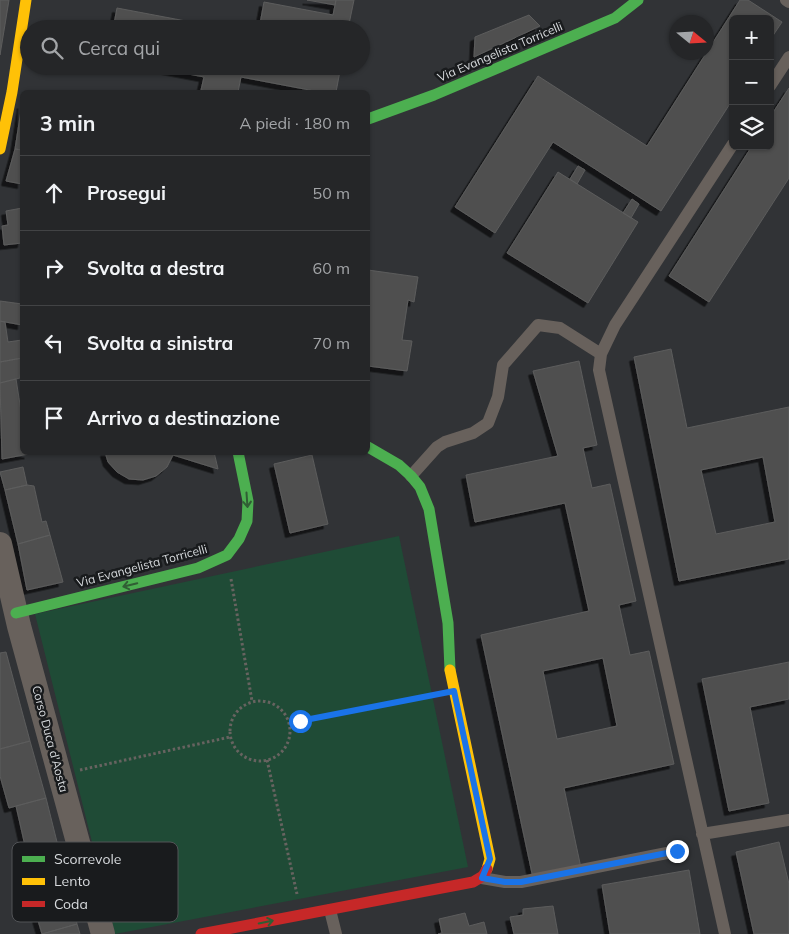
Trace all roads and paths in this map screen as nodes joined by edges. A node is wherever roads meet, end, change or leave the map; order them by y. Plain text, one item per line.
1 (26, 0) edge
2 (638, 0) edge
3 (786, 0) edge
4 (789, 2) edge
5 (22, 20) edge
6 (20, 27) edge
7 (789, 57) edge
8 (774, 80) edge
9 (6, 91) edge
10 (370, 118) edge
11 (0, 149) edge
12 (729, 150) edge
13 (601, 354) junction
14 (370, 448) edge
15 (239, 455) edge
16 (411, 476) junction
17 (0, 544) edge
18 (227, 555) junction
19 (12, 623) edge
20 (454, 691) junction
21 (252, 701) junction
22 (290, 723) junction
23 (230, 737) junction
24 (267, 760) junction
25 (59, 774) junction
26 (789, 820) edge
27 (702, 834) junction
28 (78, 842) edge
29 (677, 851) dead end
30 (482, 878) junction
31 (330, 910) junction
32 (302, 915) junction
33 (201, 934) edge
34 (336, 934) edge
35 (725, 934) edge

1 - 5 street
2 - 10 street, Via Evangelista Torricelli
3 - 4 lane
6 - 9 street
7 - 8 lane
9 - 11 street
12 - 13 lane
13 - 16 lane
13 - 27 lane
14 - 16 street
15 -> 18 street, Via Evangelista Torricelli
16 - 20 street
17 - 19 street, Corso Duca d'Aosta
18 -> 19 street, Via Evangelista Torricelli
18 - 21 path
19 - 25 street, Corso Duca d'Aosta
20 - 22 path
20 - 30 street
21 - 22 path
21 - 23 path
22 - 24 path
23 - 24 path
23 - 25 path
24 - 32 path
25 - 28 street, Corso Duca d'Aosta
26 - 27 lane
27 - 35 lane
29 - 30 lane
30 - 31 street
31 - 32 street
31 - 34 lane
33 -> 32 street

